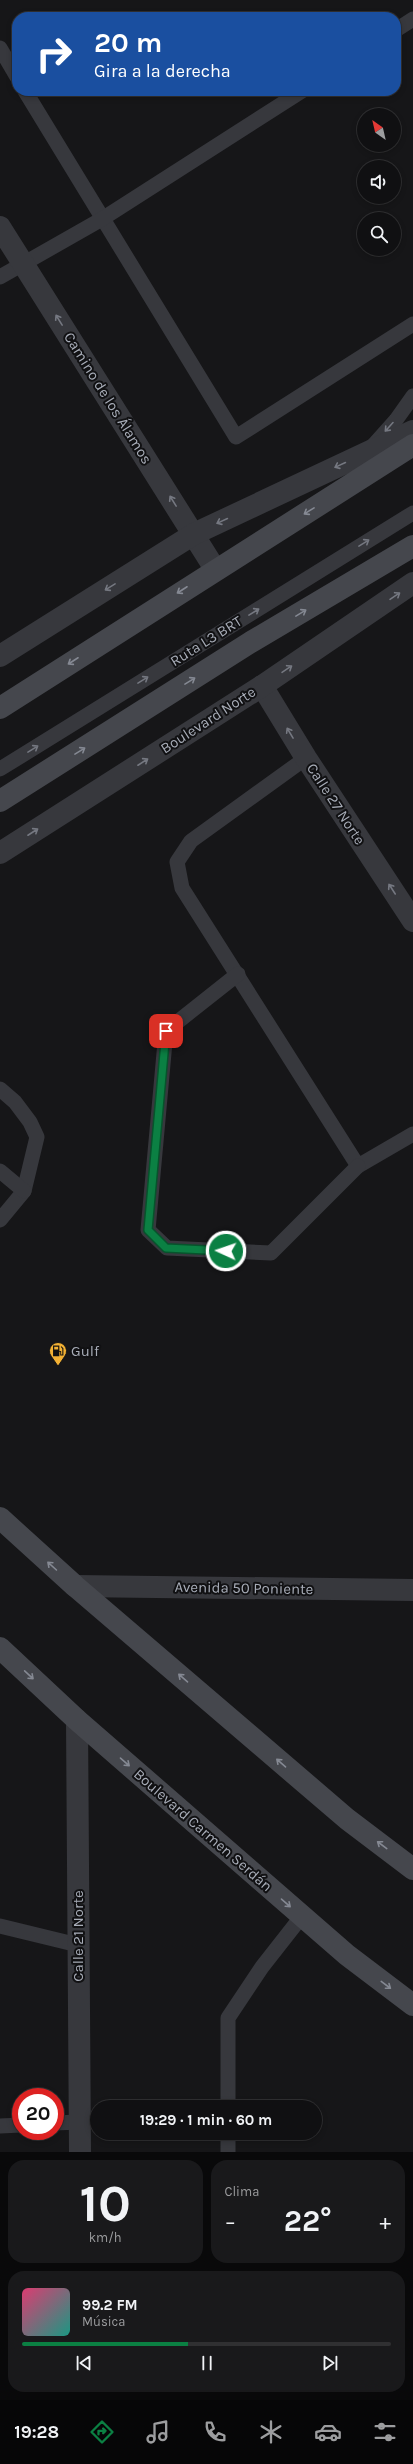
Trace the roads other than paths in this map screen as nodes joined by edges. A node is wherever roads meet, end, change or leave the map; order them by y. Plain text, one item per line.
1 (413, 19) edge
2 (401, 27) edge
3 (0, 48) edge
4 (12, 68) edge
5 (29, 96) edge
6 (294, 96) edge
7 (102, 219) junction
8 (0, 227) edge
9 (22, 263) junction
10 (0, 277) edge
11 (413, 324) edge
12 (413, 396) edge
13 (413, 431) edge
14 (413, 445) edge
15 (366, 453) junction
16 (352, 484) junction
17 (413, 512) edge
18 (194, 534) junction
19 (413, 546) edge
20 (215, 569) junction
21 (413, 583) edge
22 (0, 656) edge
23 (262, 686) junction
24 (0, 708) edge
25 (306, 758) junction
26 (0, 770) edge
27 (0, 802) edge
28 (0, 853) edge
29 (413, 921) edge
30 (238, 974) junction
31 (0, 1089) edge
32 (413, 1134) edge
33 (358, 1166) junction
34 (0, 1171) edge
35 (24, 1191) junction
36 (0, 1220) edge
37 (0, 1518) edge
38 (75, 1586) junction
39 (413, 1590) edge
40 (0, 1648) edge
41 (77, 1720) junction
42 (413, 1869) edge
43 (302, 1916) junction
44 (0, 1926) edge
45 (78, 1945) junction
46 (413, 2005) edge
47 (228, 2100) edge
48 (79, 2122) junction
49 (64, 2123) edge
50 (12, 2125) edge
51 (0, 2126) edge
52 (228, 2140) edge
53 (80, 2152) edge
54 (228, 2152) edge

1 - 2 lane
3 - 4 lane
5 - 7 lane
6 - 7 lane
7 - 9 lane
7 - 11 lane
8 - 9 street, Camino de los Álamos
9 - 10 lane
18 -> 9 street, Camino de los Álamos
12 -> 15 lane
13 - 15 street
14 - 16 main road
15 - 16 lane
15 -> 18 street
16 -> 20 main road
26 -> 17 lane, Ruta L3 BRT
18 - 20 street, Camino de los Álamos
18 -> 22 street
27 -> 19 main road
20 -> 24 main road
23 -> 21 street, Boulevard Norte
25 -> 23 street, Calle 27 Norte
28 -> 23 street, Boulevard Norte
29 -> 25 street, Calle 27 Norte
25 - 30 lane
30 - 33 lane
30 - 33 lane
31 - 35 lane
32 - 33 lane
34 - 35 lane
35 - 36 lane
38 -> 37 main road
38 - 39 street, Avenida 50 Poniente
42 -> 38 main road
40 -> 41 main road, Boulevard Carmen Serdán
41 -> 43 main road, Boulevard Carmen Serdán
41 - 45 street, Calle 21 Norte
43 -> 46 main road, Boulevard Carmen Serdán
43 - 47 lane
44 - 45 lane
45 - 48 street, Calle 21 Norte
48 - 49 lane
48 - 53 street, Calle 21 Norte
50 - 51 lane
52 - 54 lane

